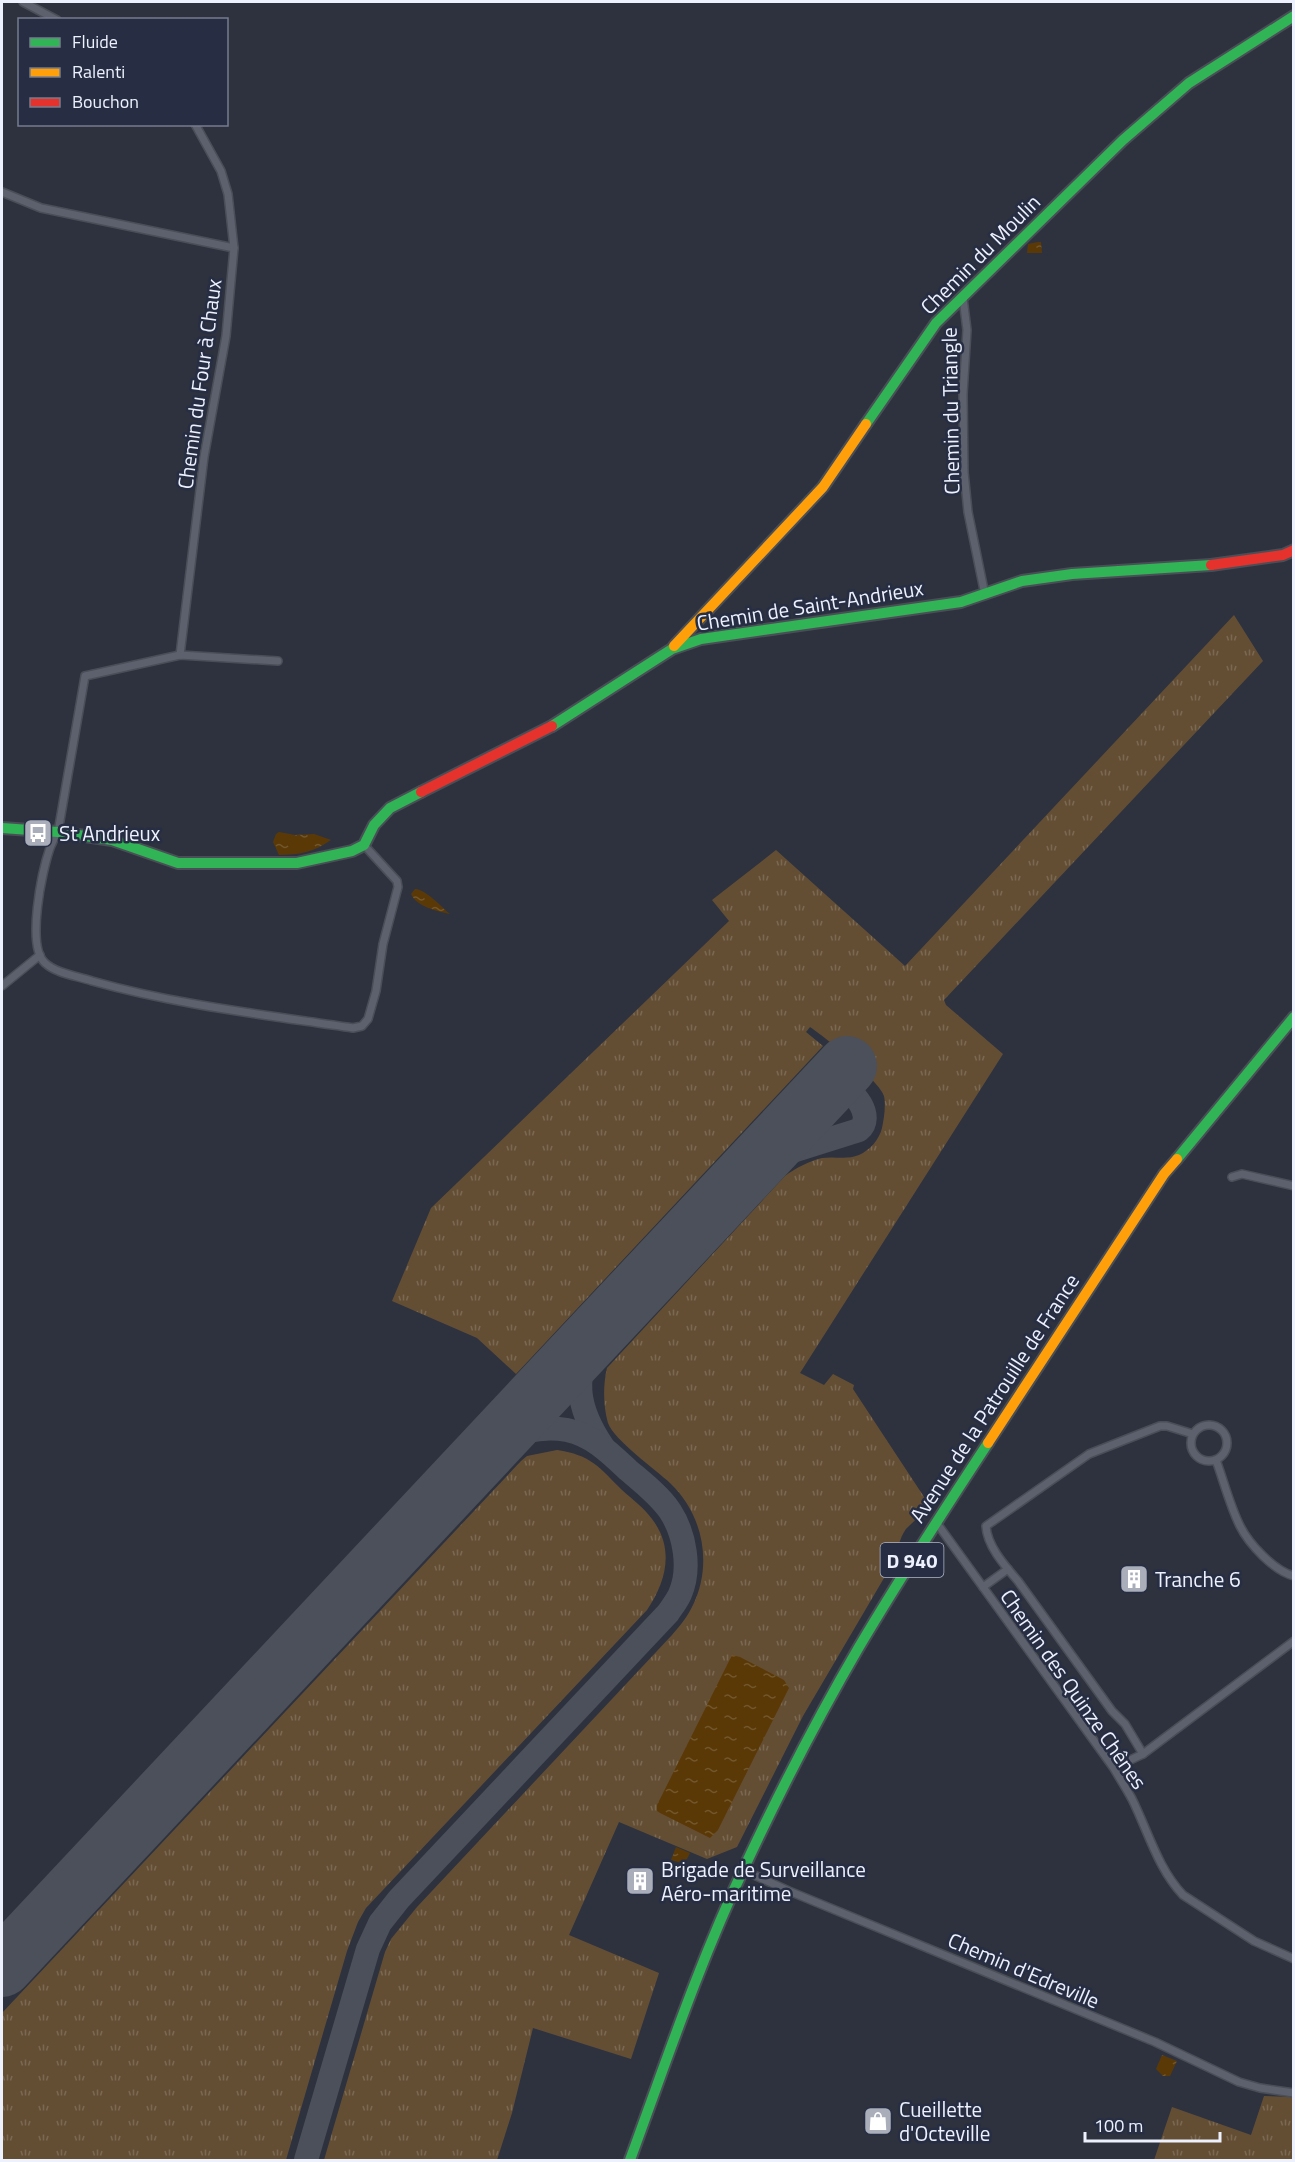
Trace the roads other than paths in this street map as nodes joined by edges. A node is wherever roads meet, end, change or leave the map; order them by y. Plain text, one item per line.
1 (23, 2) edge
2 (1293, 16) edge
3 (53, 18) edge
4 (196, 126) edge
5 (2, 192) edge
6 (234, 248) junction
7 (963, 298) junction
8 (1293, 550) edge
9 (984, 595) junction
10 (672, 649) junction
11 (180, 655) junction
12 (278, 661) dead end
13 (2, 828) edge
14 (58, 832) junction
15 (364, 845) junction
16 (40, 955) junction
17 (2, 986) edge
18 (1293, 1017) edge
19 (1232, 1177) dead end
20 (1293, 1186) edge
21 (1193, 1434) junction
22 (1216, 1460) junction
23 (936, 1522) junction
24 (1008, 1569) junction
25 (1293, 1576) edge
26 (983, 1587) junction
27 (1293, 1641) edge
28 (1143, 1754) junction
29 (1128, 1761) dead end
30 (743, 1870) junction
31 (1293, 1959) edge
32 (1293, 2093) edge
33 (630, 2160) edge

1 - 3 street
2 - 7 street, Chemin du Moulin
4 - 6 street, Chemin du Four à Chaux
5 - 6 street
6 - 11 street, Chemin du Four à Chaux
7 - 9 street, Chemin du Triangle
7 - 10 street, Chemin du Moulin
8 - 9 street, Chemin de Saint-Andrieux
9 - 10 street, Chemin de Saint-Andrieux
10 - 15 street, Chemin de Saint-Andrieux
11 - 12 street
11 - 14 street
13 - 14 street
14 - 15 street
14 - 16 street
15 - 16 street
16 - 17 street
18 - 23 street, Avenue de la Patrouille de France / D 940
19 - 20 street
21 - 22 street
21 - 22 street
21 - 24 street
22 - 25 street
23 - 26 street, Chemin des Quinze Chênes
23 - 30 street, Avenue de la Patrouille de France / D 940
24 - 26 street
24 - 28 street
26 - 31 street, Chemin des Quinze Chênes
27 - 28 street
28 - 29 street
30 - 32 street, Chemin d'Edreville
30 - 33 street, Avenue de la Patrouille de France / D 940

